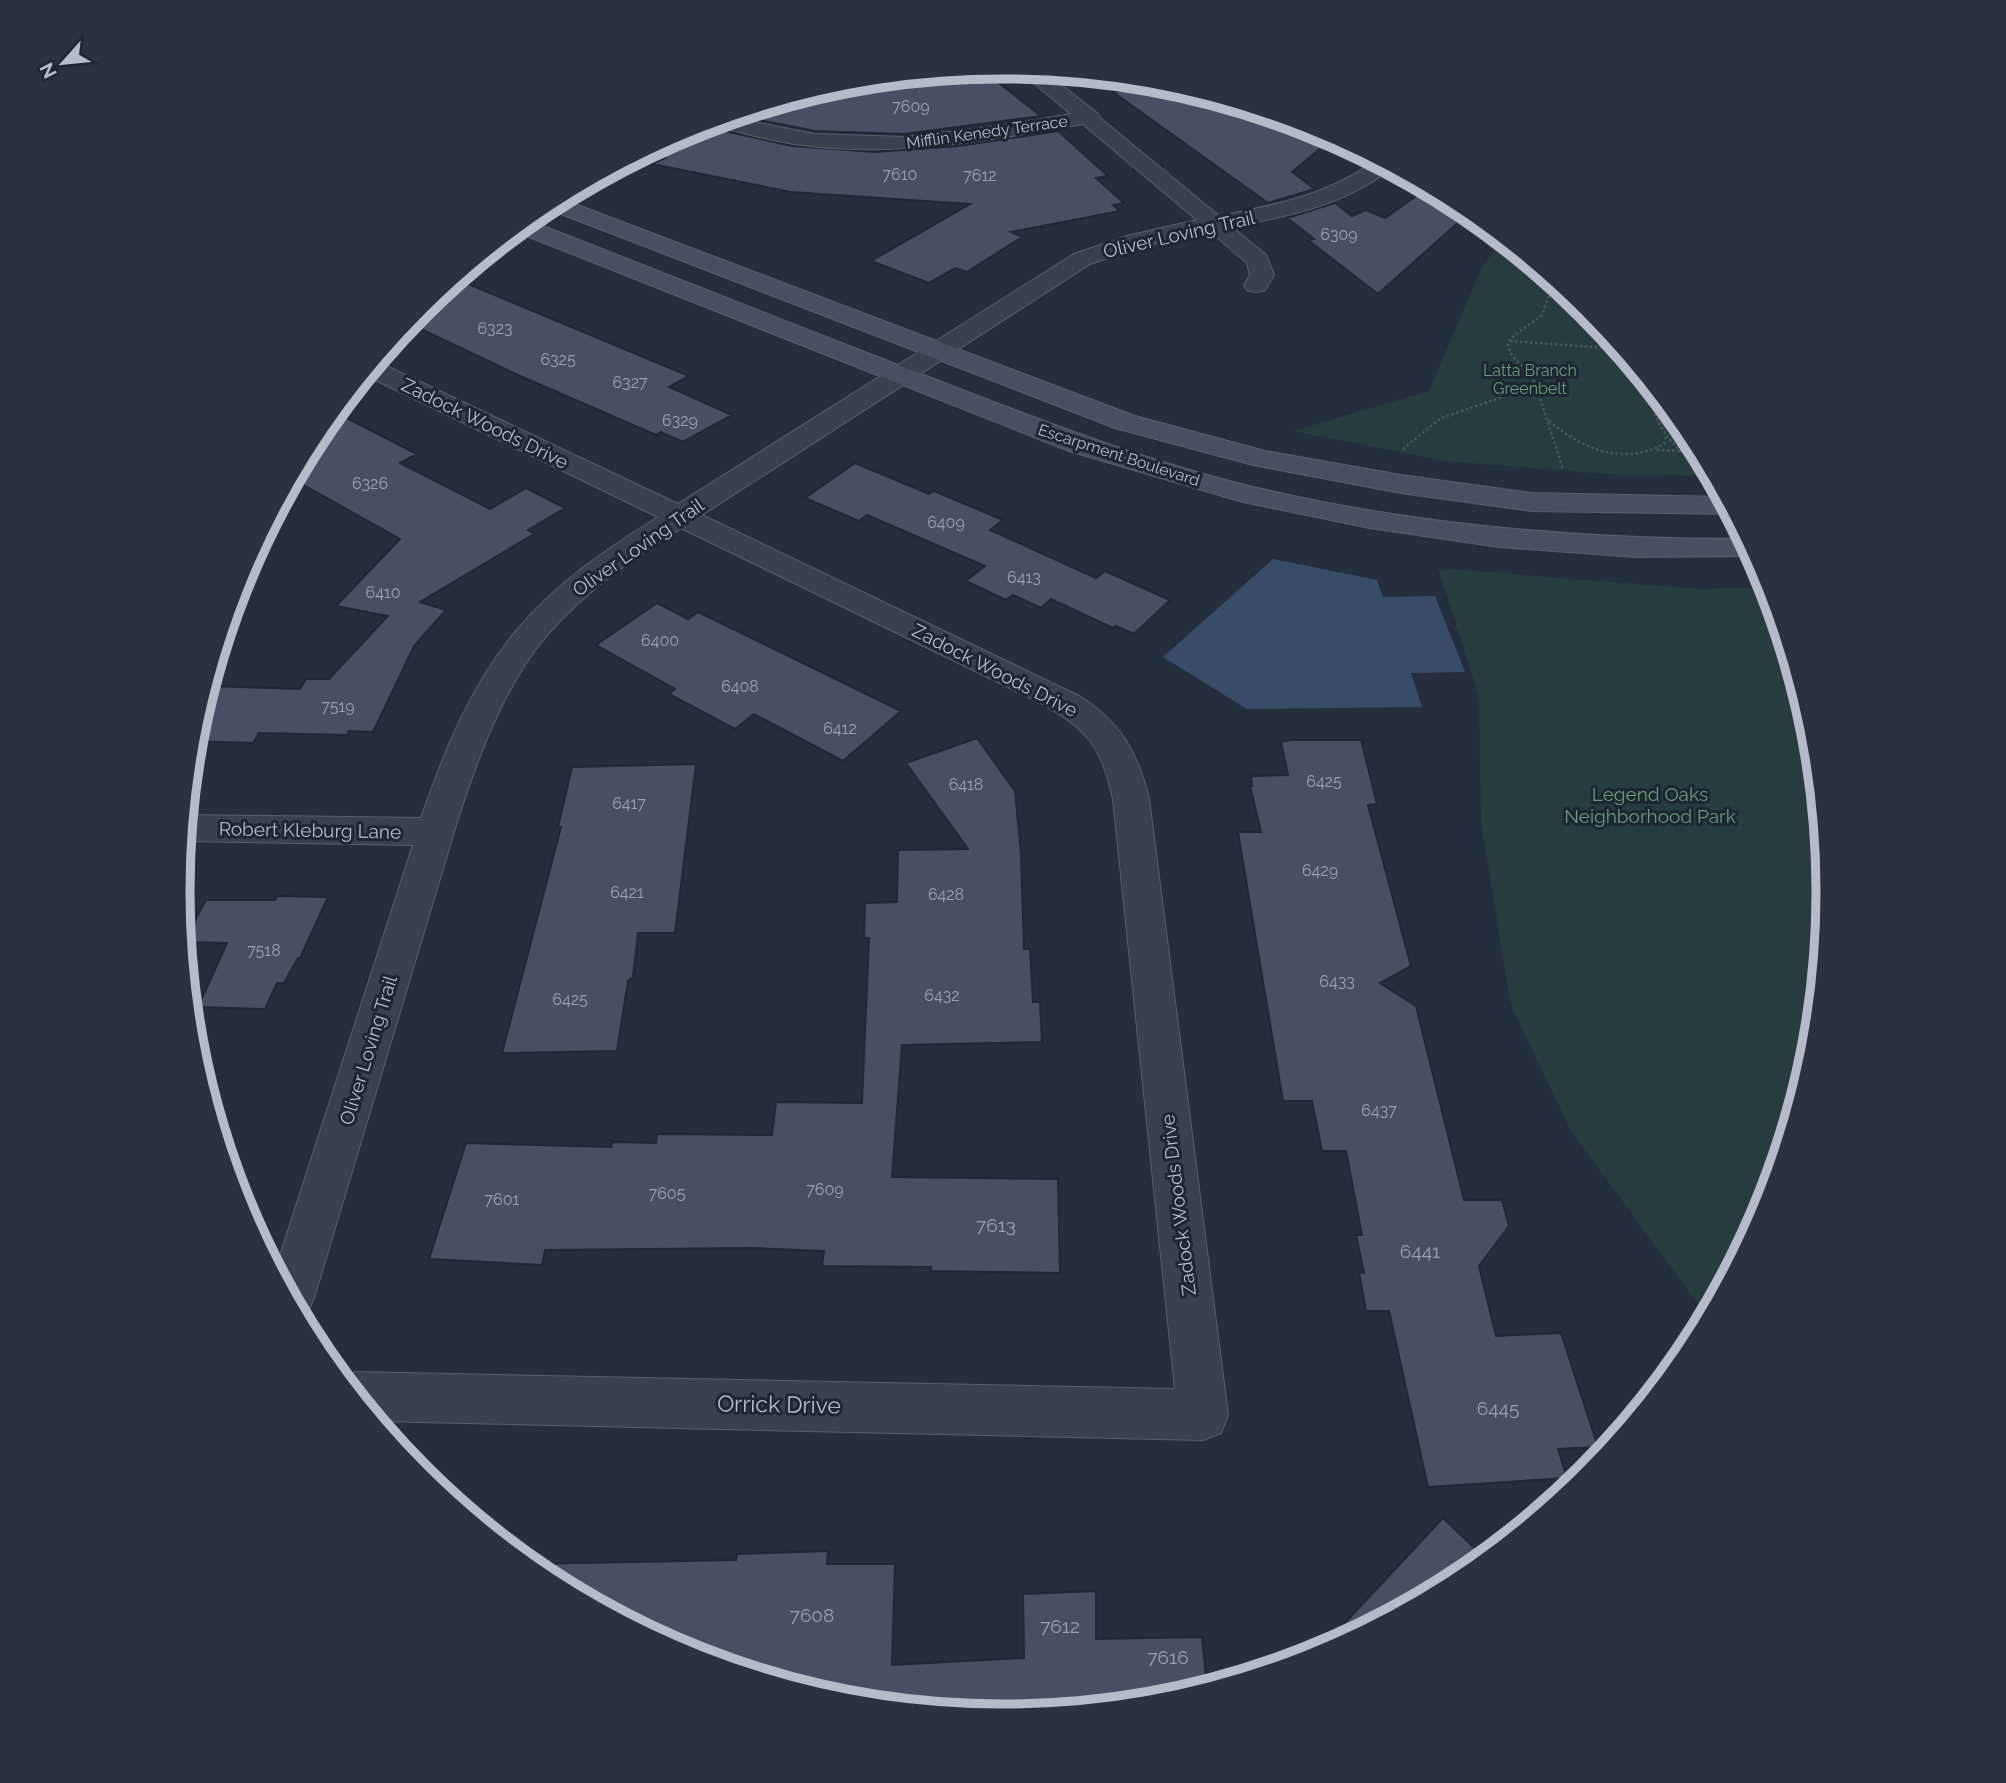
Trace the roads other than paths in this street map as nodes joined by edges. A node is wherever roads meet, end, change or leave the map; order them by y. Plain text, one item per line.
1 (1043, 80) edge
2 (1090, 117) junction
3 (736, 124) edge
4 (1375, 170) edge
5 (565, 208) edge
6 (1216, 223) junction
7 (532, 230) edge
8 (1256, 285) dead end
9 (938, 350) junction
10 (379, 372) edge
11 (899, 375) junction
12 (1718, 506) edge
13 (678, 517) junction
14 (1739, 548) edge
15 (193, 828) edge
16 (436, 832) junction
17 (293, 1286) edge
18 (367, 1396) edge
19 (1203, 1415) joint

1 - 2 street
2 - 3 street, Mifflin Kenedy Terrace
2 - 6 street
4 - 6 street, Oliver Loving Trail
5 - 9 main road, Escarpment Boulevard
6 - 8 street
6 - 9 street, Oliver Loving Trail
7 - 11 main road, Escarpment Boulevard
9 - 11 street, Oliver Loving Trail
9 - 12 main road, Escarpment Boulevard
10 - 13 street, Zadock Woods Drive
11 - 13 street, Oliver Loving Trail
11 - 14 main road, Escarpment Boulevard
13 - 16 street, Oliver Loving Trail
13 - 19 street, Zadock Woods Drive
15 - 16 street, Robert Kleburg Lane
16 - 17 street, Oliver Loving Trail
18 - 19 street, Orrick Drive

